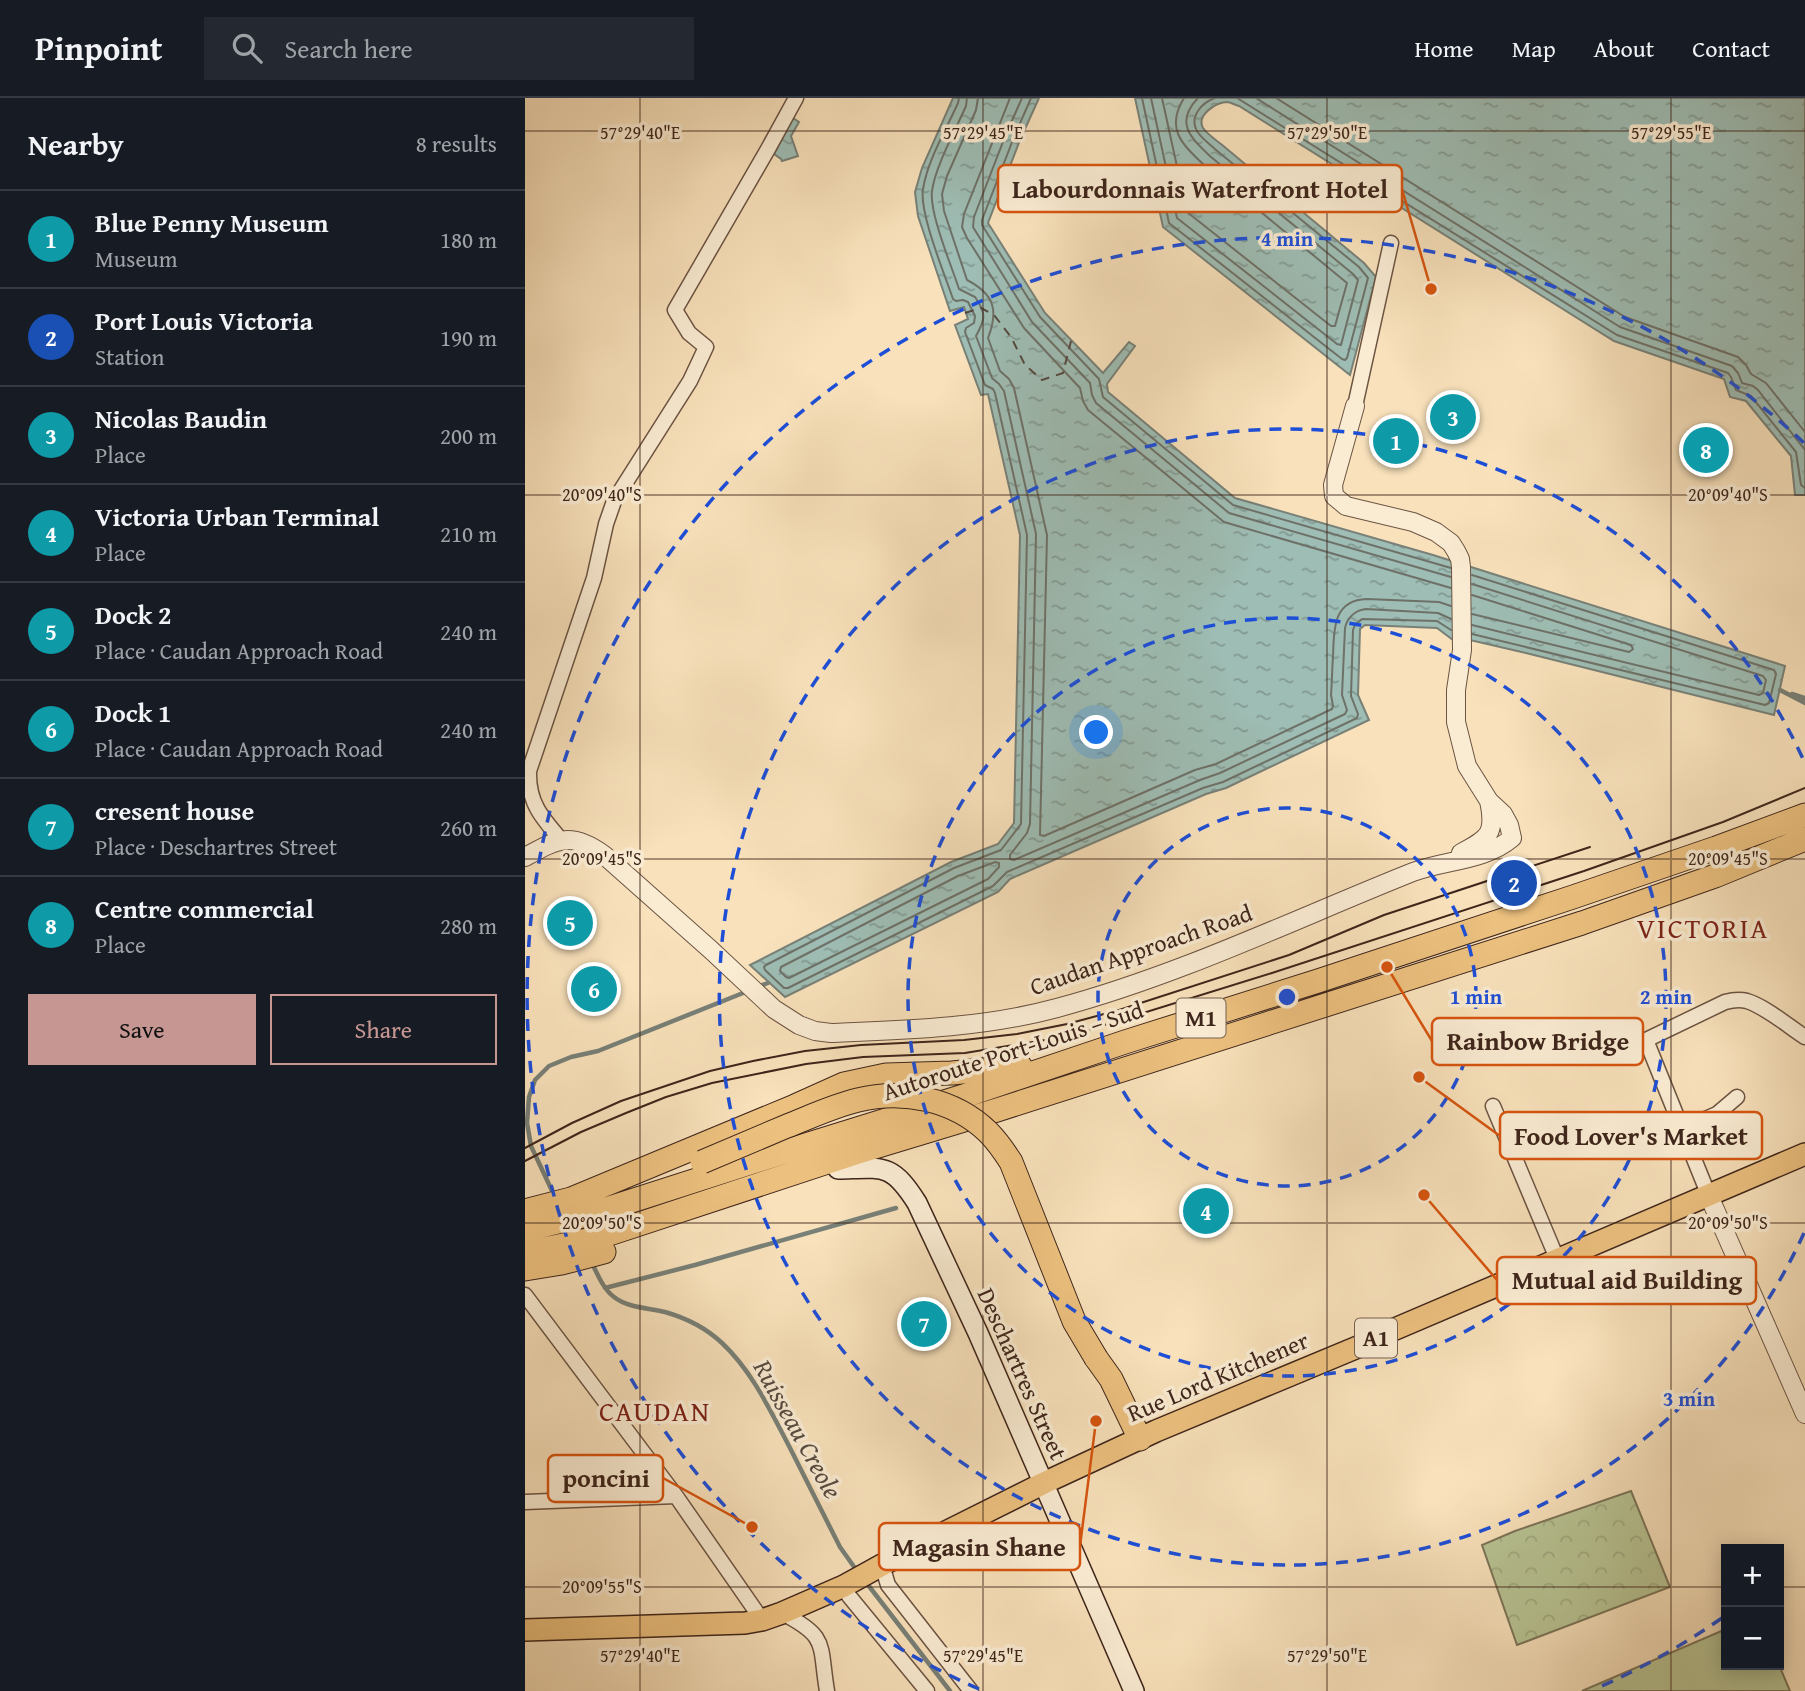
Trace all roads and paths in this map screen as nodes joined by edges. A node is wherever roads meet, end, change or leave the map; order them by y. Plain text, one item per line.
1 (796, 98) edge
2 (1391, 243) dead end
3 (1355, 407) joint
4 (1805, 815) edge
5 (1805, 839) edge
6 (562, 841) junction
7 (525, 857) edge
8 (1805, 1037) edge
9 (1082, 1056) junction
10 (1081, 1083) junction
11 (1737, 1097) dead end
12 (1493, 1106) dead end
13 (1682, 1129) junction
14 (1805, 1154) edge
15 (838, 1169) junction
16 (1709, 1196) junction
17 (525, 1211) edge
18 (598, 1212) junction
19 (525, 1230) edge
20 (613, 1241) junction
21 (525, 1252) edge
22 (1558, 1261) junction
23 (525, 1269) edge
24 (525, 1294) edge
25 (1805, 1414) edge
26 (1140, 1439) junction
27 (1044, 1483) junction
28 (676, 1496) junction
29 (525, 1502) edge
30 (865, 1574) junction
31 (772, 1617) junction
32 (525, 1630) edge
33 (827, 1691) edge
34 (927, 1691) edge
35 (971, 1691) edge
36 (1134, 1691) edge

1 - 6 street
2 - 3 street
3 - 6 street, Caudan Approach Road
4 - 9 highway, Autoroute Port-Louis – Sud / M1
5 - 10 highway, Autoroute Port-Louis – Sud / M1
6 - 7 street
8 - 13 street
9 - 17 highway
9 - 18 highway, Autoroute Port-Louis – Sud / M1
10 - 15 highway
10 - 20 highway, Autoroute Port-Louis – Sud / M1
11 - 13 street
12 - 22 street
13 - 16 street
14 - 16 main road, Rue Lord Kitchener / A1
15 - 20 highway
15 - 27 main road, Deschartres Street
16 - 22 main road, Rue Lord Kitchener / A1
16 - 25 street
18 - 19 highway, M1
18 - 26 highway, bridge
20 - 21 highway, M1
20 - 23 highway
22 - 26 main road, Rue Lord Kitchener / A1
24 - 28 street
26 - 27 main road, Rue Lord Kitchener / A1
27 - 30 main road, Rue Lord Kitchener / A1
27 - 36 main road, Deschartres Street
28 - 29 street
28 - 31 street
30 - 31 main road, Rue Lord Kitchener / A1
30 - 34 street
30 - 35 street
31 - 32 main road, Rue Lord Kitchener / A1
31 - 33 street

